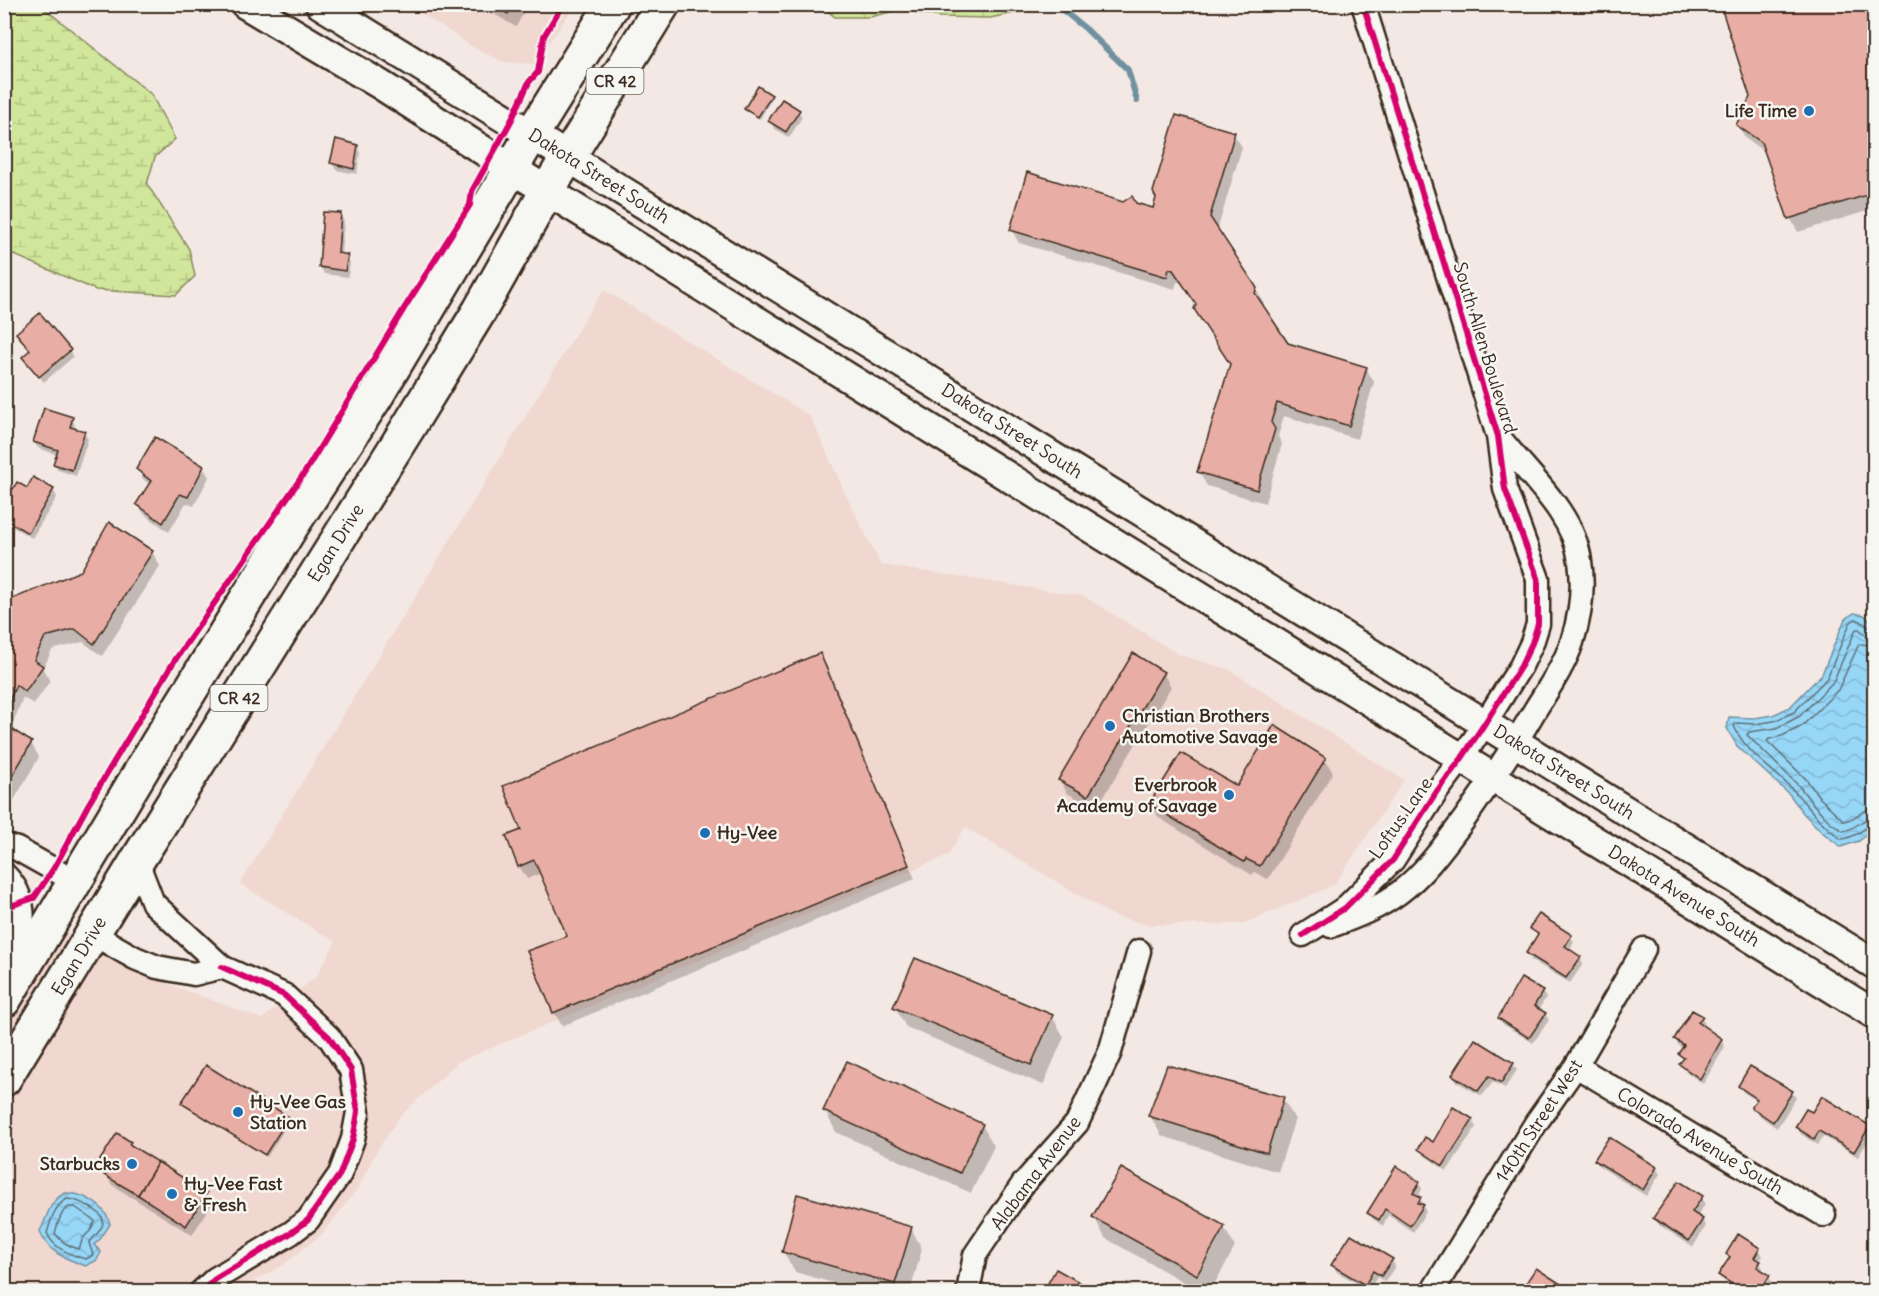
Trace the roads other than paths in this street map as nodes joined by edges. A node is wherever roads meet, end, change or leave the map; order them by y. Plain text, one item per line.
1 (245, 4) edge
2 (320, 4) edge
3 (613, 4) edge
4 (663, 4) edge
5 (1363, 4) edge
6 (532, 134) junction
7 (568, 157) junction
8 (512, 169) junction
9 (547, 191) junction
10 (1498, 436) junction
11 (1485, 723) junction
12 (1516, 742) junction
13 (1462, 758) junction
14 (1494, 778) junction
15 (4, 845) edge
16 (140, 856) junction
17 (4, 874) edge
18 (76, 882) junction
19 (111, 903) junction
20 (58, 913) junction
21 (93, 934) junction
22 (1644, 950) dead end
23 (1139, 951) dead end
24 (1875, 964) edge
25 (222, 967) junction
26 (9, 993) edge
27 (1875, 1014) edge
28 (1576, 1066) junction
29 (4, 1079) edge
30 (1824, 1215) dead end
31 (201, 1292) edge
32 (968, 1292) edge
33 (1432, 1292) edge

1 - 8 main road
2 - 6 main road, Dakota Street South
3 - 6 highway, CR 42
4 - 7 highway, Egan Drive / CR 42
5 - 10 street, South Allen Boulevard
6 - 7 main road, Dakota Street South
6 - 8 highway, CR 42
7 - 9 highway, Egan Drive / CR 42
7 - 11 main road, Dakota Street South
8 - 9 main road
8 - 18 highway, CR 42
9 - 13 main road
9 - 16 highway, Egan Drive / CR 42
10 - 11 street, South Allen Boulevard
10 - 12 street, South Allen Boulevard
11 - 12 main road, Dakota Street South
11 - 13 street, South Allen Boulevard
12 - 14 street, South Allen Boulevard
12 - 24 main road, Dakota Street South
13 - 14 main road
13 - 14 street, Loftus Lane
14 - 27 main road, Dakota Avenue South
15 - 18 street
16 - 19 highway, Egan Drive / CR 42
16 - 25 street
17 - 26 street
18 - 19 highway
18 - 20 highway, CR 42
19 - 21 highway, Egan Drive / CR 42
20 - 21 highway
20 - 26 highway, CR 42
21 - 25 street
21 - 29 highway, Egan Drive / CR 42
22 - 28 street, 140th Street West
23 - 32 street, Alabama Avenue
25 - 31 street
28 - 30 street, Colorado Avenue South
28 - 33 street, 140th Street West

